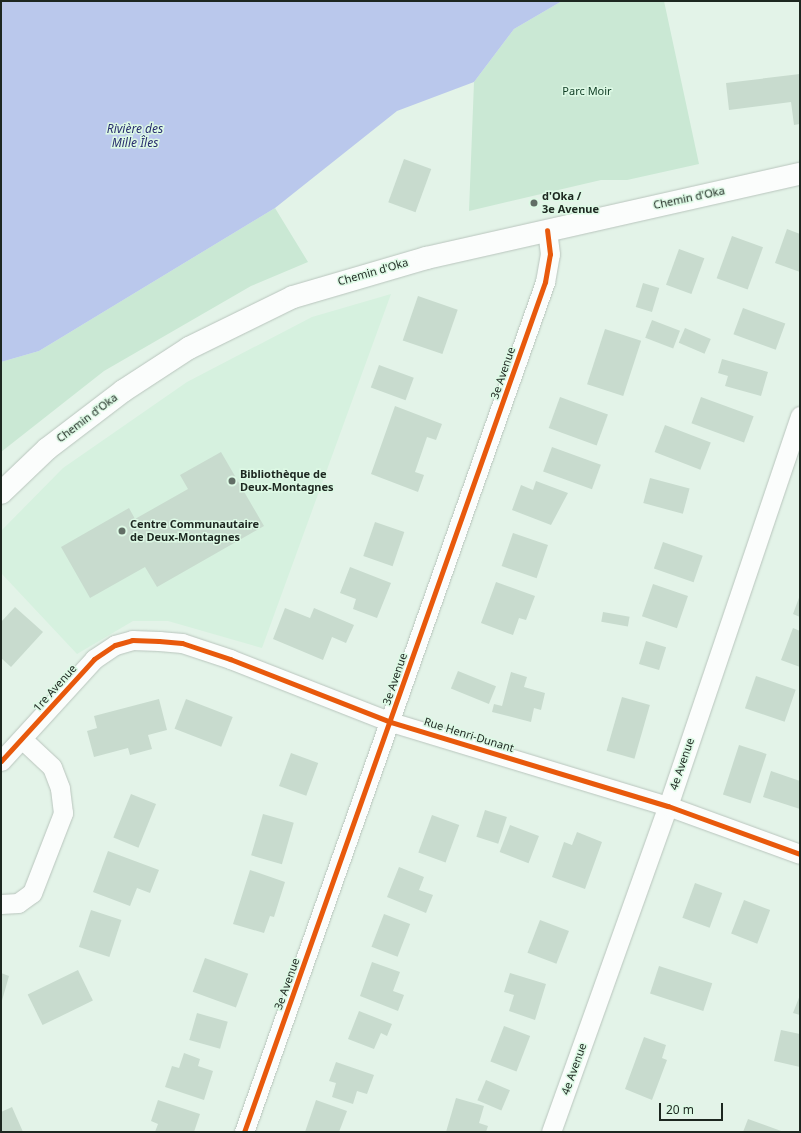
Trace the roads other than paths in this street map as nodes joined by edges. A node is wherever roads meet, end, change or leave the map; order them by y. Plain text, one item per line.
1 (800, 174) edge
2 (547, 230) junction
3 (800, 416) edge
4 (1, 493) edge
5 (132, 640) joint
6 (391, 722) junction
7 (22, 739) junction
8 (1, 761) edge
9 (668, 806) junction
10 (800, 854) edge
11 (1, 904) edge
12 (244, 1132) edge
13 (551, 1132) edge

1 - 2 main road, Chemin d'Oka
2 - 4 main road, Chemin d'Oka
2 - 6 street, 3e Avenue
3 - 9 street, 4e Avenue
5 - 6 street, Rue Henri-Dunant
5 - 7 street, 1re Avenue
6 - 9 street, Rue Henri-Dunant
6 - 12 street, 3e Avenue
7 - 8 street, 1re Avenue
7 - 11 street
9 - 10 street, Rue Henri-Dunant
9 - 13 street, 4e Avenue

